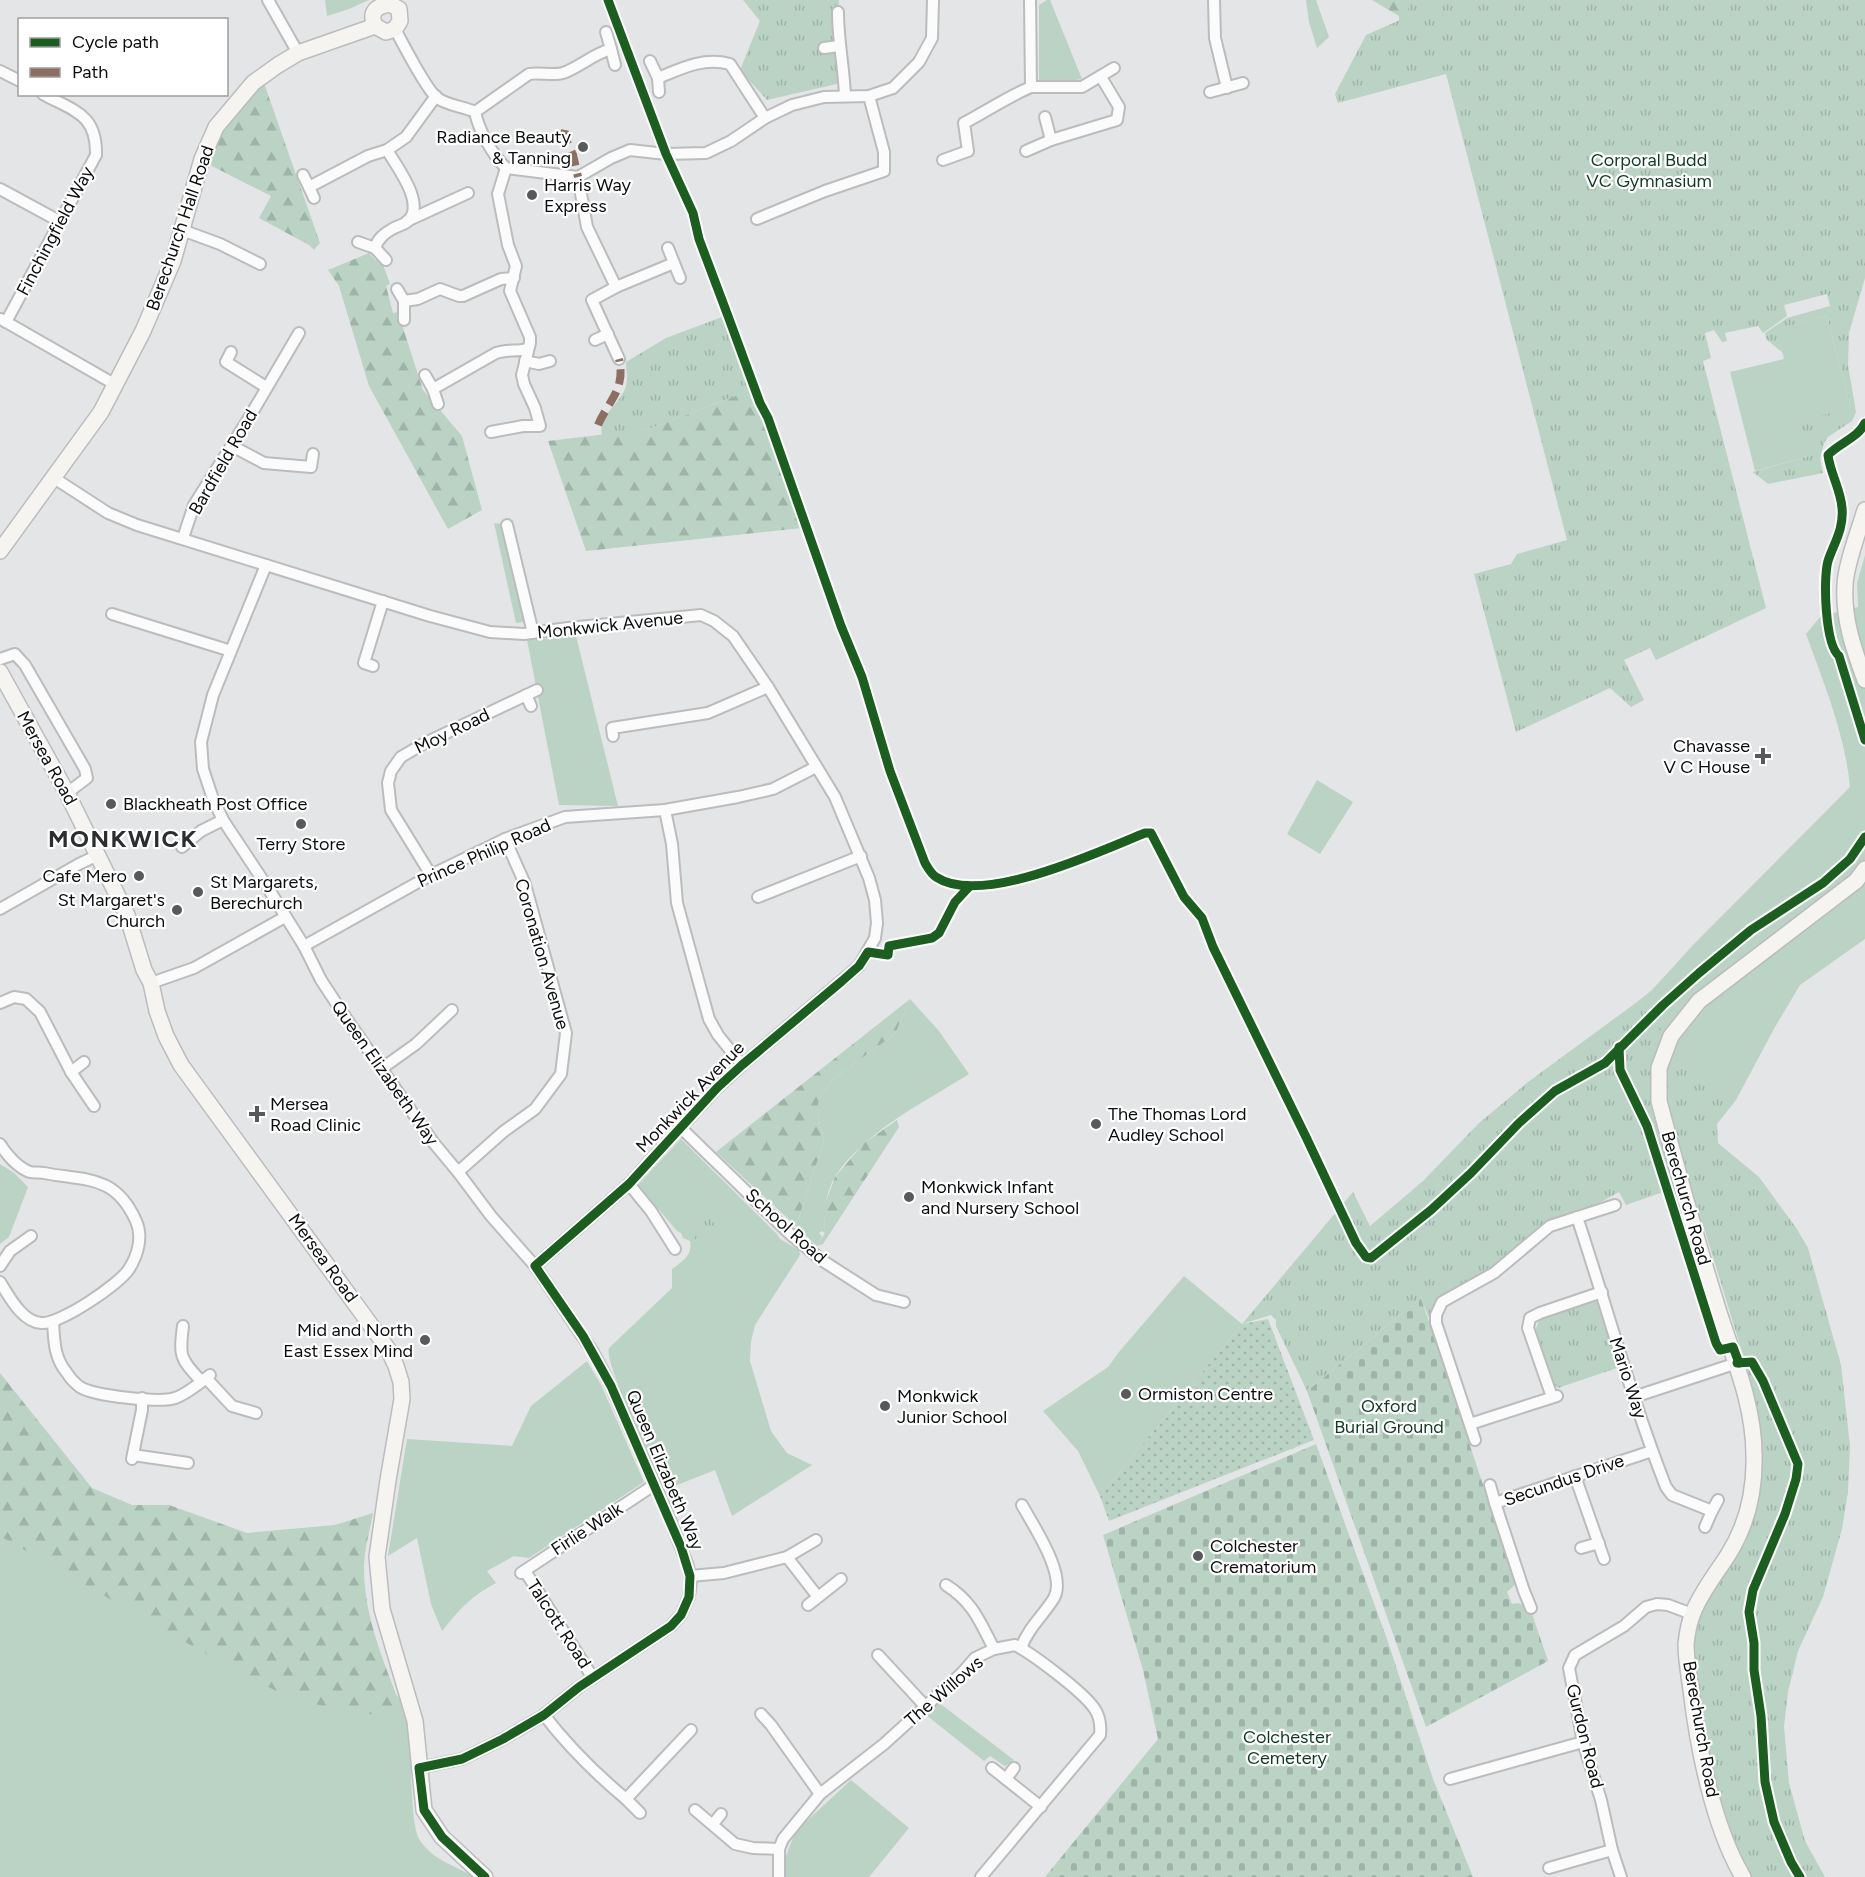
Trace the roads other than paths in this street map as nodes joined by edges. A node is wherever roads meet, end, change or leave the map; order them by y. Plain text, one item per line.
1 (268, 0) edge
2 (934, 0) edge
3 (1030, 0) edge
4 (1214, 0) edge
5 (404, 5) edge
6 (837, 12) dead end
7 (375, 26) junction
8 (395, 29) junction
9 (606, 32) dead end
10 (839, 46) junction
11 (824, 48) dead end
12 (611, 49) junction
13 (298, 53) junction
14 (650, 61) dead end
15 (615, 64) dead end
16 (1114, 68) dead end
17 (0, 71) edge
18 (1101, 77) junction
19 (657, 78) junction
20 (18, 80) edge
21 (1243, 83) dead end
22 (1031, 87) junction
23 (1227, 88) junction
24 (659, 92) dead end
25 (1210, 92) dead end
26 (48, 96) edge
27 (436, 96) junction
28 (845, 96) junction
29 (869, 96) junction
30 (475, 112) junction
31 (1044, 117) dead end
32 (765, 118) junction
33 (1051, 140) junction
34 (387, 150) junction
35 (968, 151) junction
36 (1026, 152) dead end
37 (943, 160) dead end
38 (972, 163) dead end
39 (506, 168) junction
40 (303, 175) dead end
41 (578, 177) junction
42 (309, 187) junction
43 (0, 189) edge
44 (468, 193) dead end
45 (314, 198) dead end
46 (757, 219) dead end
47 (59, 221) junction
48 (407, 222) junction
49 (182, 230) junction
50 (358, 242) dead end
51 (375, 248) junction
52 (668, 248) dead end
53 (386, 260) dead end
54 (674, 263) junction
55 (260, 264) dead end
56 (514, 278) junction
57 (680, 278) dead end
58 (616, 288) junction
59 (397, 289) dead end
60 (404, 301) junction
61 (3, 320) edge
62 (404, 320) dead end
63 (299, 333) dead end
64 (608, 334) junction
65 (595, 340) dead end
66 (231, 352) dead end
67 (526, 355) junction
68 (620, 359) dead end
69 (550, 362) dead end
70 (425, 375) dead end
71 (116, 385) junction
72 (266, 387) junction
73 (433, 389) junction
74 (438, 404) dead end
75 (540, 426) junction
76 (552, 429) dead end
77 (491, 432) dead end
78 (232, 446) junction
79 (313, 454) dead end
80 (54, 478) junction
81 (1865, 510) edge
82 (507, 525) dead end
83 (183, 538) junction
84 (1861, 541) edge
85 (0, 551) edge
86 (266, 565) junction
87 (383, 601) junction
88 (118, 618) dead end
89 (533, 633) junction
90 (231, 651) junction
91 (0, 659) edge
92 (364, 663) dead end
93 (0, 672) edge
94 (1865, 680) edge
95 (768, 687) junction
96 (537, 690) dead end
97 (526, 695) junction
98 (531, 706) dead end
99 (611, 728) dead end
100 (816, 766) junction
101 (67, 793) junction
102 (665, 810) junction
103 (224, 820) junction
104 (505, 839) junction
105 (182, 847) dead end
106 (98, 855) junction
107 (861, 856) junction
108 (1865, 869) edge
109 (431, 875) junction
110 (758, 897) dead end
111 (0, 909) edge
112 (285, 917) junction
113 (304, 946) junction
114 (151, 983) junction
115 (0, 1003) edge
116 (452, 1010) dead end
117 (84, 1062) dead end
118 (742, 1065) junction
119 (381, 1069) junction
120 (71, 1072) junction
121 (94, 1106) dead end
122 (681, 1128) junction
123 (0, 1144) edge
124 (458, 1172) junction
125 (629, 1184) junction
126 (1615, 1205) dead end
127 (1577, 1217) junction
128 (31, 1236) dead end
129 (675, 1249) dead end
130 (0, 1266) edge
131 (535, 1266) junction
132 (11, 1277) dead end
133 (0, 1283) edge
134 (1602, 1292) junction
135 (904, 1302) dead end
136 (53, 1321) junction
137 (183, 1326) dead end
138 (1737, 1363) junction
139 (206, 1378) junction
140 (142, 1398) junction
141 (1634, 1398) junction
142 (256, 1413) dead end
143 (1470, 1424) junction
144 (1475, 1440) dead end
145 (1652, 1451) junction
146 (188, 1463) dead end
147 (1575, 1476) junction
148 (654, 1485) junction
149 (1490, 1485) dead end
150 (1718, 1500) dead end
151 (1496, 1503) junction
152 (1022, 1505) dead end
153 (1712, 1511) junction
154 (1047, 1526) dead end
155 (1705, 1527) dead end
156 (1036, 1531) junction
157 (816, 1540) dead end
158 (1599, 1543) junction
159 (1581, 1548) dead end
160 (787, 1557) junction
161 (1605, 1559) dead end
162 (523, 1572) joint
163 (690, 1576) junction
164 (842, 1579) dead end
165 (946, 1585) dead end
166 (818, 1597) junction
167 (808, 1605) dead end
168 (1531, 1608) dead end
169 (1692, 1614) junction
170 (1021, 1648) junction
171 (994, 1649) junction
172 (878, 1655) dead end
173 (593, 1678) junction
174 (926, 1707) junction
175 (761, 1714) dead end
176 (544, 1715) junction
177 (691, 1730) dead end
178 (1583, 1742) junction
179 (419, 1768) junction
180 (992, 1768) dead end
181 (1014, 1768) dead end
182 (1006, 1779) junction
183 (1450, 1779) dead end
184 (820, 1794) junction
185 (626, 1799) junction
186 (1041, 1807) junction
187 (695, 1810) dead end
188 (640, 1813) dead end
189 (721, 1814) dead end
190 (713, 1824) junction
191 (779, 1849) junction
192 (1612, 1850) junction
193 (1549, 1868) dead end
194 (485, 1877) edge
195 (779, 1877) edge
196 (981, 1877) edge
197 (1621, 1877) edge
198 (1743, 1877) edge

1 - 13 street
2 - 29 street
3 - 22 street
4 - 23 street
5 - 7 street
5 - 8 street
6 - 10 street
7 - 8 street, Berechurch Hall Road
7 - 13 street, Berechurch Hall Road
8 - 27 street
9 - 12 street
10 - 11 street
10 - 28 street
12 - 15 street
12 - 30 street
13 - 49 street, Berechurch Hall Road
14 - 19 street
16 - 18 street
17 - 20 street
18 - 22 street
18 - 33 street
19 - 24 street
19 - 32 street
21 - 23 street
22 - 35 street
23 - 25 street
26 - 47 street, Finchingfield Way
27 - 30 street
27 - 34 street
28 - 29 street
28 - 32 street
29 - 46 street
30 - 39 street
31 - 33 street
32 - 41 street
33 - 36 street
34 - 42 street
34 - 48 street
35 - 37 street
35 - 38 street
39 - 41 street
39 - 56 street
40 - 42 street
41 - 58 street
42 - 45 street
43 - 47 street
44 - 48 street
47 - 61 street, Finchingfield Way
48 - 51 street
49 - 55 street
49 - 71 street, Berechurch Hall Road
50 - 51 street
51 - 53 street
52 - 54 street
54 - 57 street
54 - 58 street
56 - 60 street
56 - 67 street
58 - 64 street
59 - 60 street
60 - 62 street
61 - 71 street
63 - 72 street, Bardfield Road
64 - 65 street
64 - 68 street
66 - 72 street
67 - 69 street
67 - 73 street
67 - 75 street
70 - 73 street
71 - 80 street, Berechurch Hall Road
72 - 78 street, Bardfield Road
73 - 74 street
75 - 76 street
75 - 77 street
78 - 79 street
78 - 83 street, Bardfield Road
80 - 83 street, Monkwick Avenue
80 - 85 street, Berechurch Hall Road
81 - 84 street
82 - 89 street
83 - 86 street, Monkwick Avenue
84 - 94 street
86 - 87 street, Monkwick Avenue
86 - 90 street, Queen Elizabeth Way
87 - 89 street, Monkwick Avenue
87 - 92 street
88 - 90 street
89 - 95 street, Monkwick Avenue
90 - 103 street, Queen Elizabeth Way
91 - 101 street
93 - 101 street, Mersea Road
95 - 99 street
95 - 100 street, Monkwick Avenue
96 - 97 street, Moy Road
97 - 98 street
97 - 109 street, Moy Road
100 - 102 street, Prince Philip Road
100 - 107 street, Monkwick Avenue
101 - 106 street, Mersea Road
102 - 104 street, Prince Philip Road
102 - 118 street
103 - 105 street
103 - 112 street, Queen Elizabeth Way
104 - 109 street, Prince Philip Road
104 - 124 street, Coronation Avenue
106 - 111 street
106 - 114 street, Mersea Road
107 - 110 street
107 - 118 street, Monkwick Avenue
108 - 138 street, Berechurch Road
109 - 113 street, Prince Philip Road
112 - 113 street, Queen Elizabeth Way
112 - 114 street
113 - 119 street, Queen Elizabeth Way
114 - 179 street, Mersea Road
115 - 120 street
116 - 119 street
117 - 120 street
118 - 122 street, Monkwick Avenue
119 - 124 street, Queen Elizabeth Way
120 - 121 street
122 - 125 street, Monkwick Avenue
122 - 135 street, School Road
123 - 136 street
124 - 131 street, Queen Elizabeth Way
125 - 129 street
125 - 131 street, Monkwick Avenue
126 - 127 street
127 - 134 street, Mario Way
127 - 143 street
128 - 130 street
131 - 148 street, Queen Elizabeth Way
132 - 133 street
133 - 136 street
134 - 141 street, Mario Way
134 - 143 street
136 - 140 street
137 - 139 street
138 - 141 street
138 - 169 street, Berechurch Road
139 - 140 street
139 - 142 street
140 - 146 street
141 - 145 street, Mario Way
143 - 144 street
145 - 147 street, Secundus Drive
145 - 153 street, Mario Way
147 - 151 street, Secundus Drive
147 - 158 street
148 - 162 street, Firlie Walk
148 - 163 street, Queen Elizabeth Way
149 - 151 street
150 - 153 street
151 - 168 street, Secundus Drive
152 - 156 street
153 - 155 street
154 - 156 street
156 - 170 street
157 - 160 street
158 - 159 street
158 - 161 street
160 - 163 street
160 - 166 street
162 - 173 street, Talcott Road
163 - 173 street, Queen Elizabeth Way
164 - 166 street
165 - 171 street
166 - 167 street
169 - 178 street, Gurdon Road
169 - 198 street, Berechurch Road
170 - 171 street, The Willows
170 - 186 street
171 - 174 street, The Willows
172 - 174 street
173 - 176 street, Queen Elizabeth Way
174 - 184 street, The Willows
175 - 184 street
176 - 179 street, Queen Elizabeth Way
176 - 185 street
177 - 185 street
178 - 183 street
178 - 192 street, Gurdon Road
179 - 194 street, Mersea Road
180 - 182 street
181 - 182 street
182 - 186 street
184 - 191 street, The Willows
185 - 188 street
186 - 196 street
187 - 190 street
189 - 190 street
190 - 191 street
191 - 195 street
192 - 193 street
192 - 197 street, Gurdon Road

